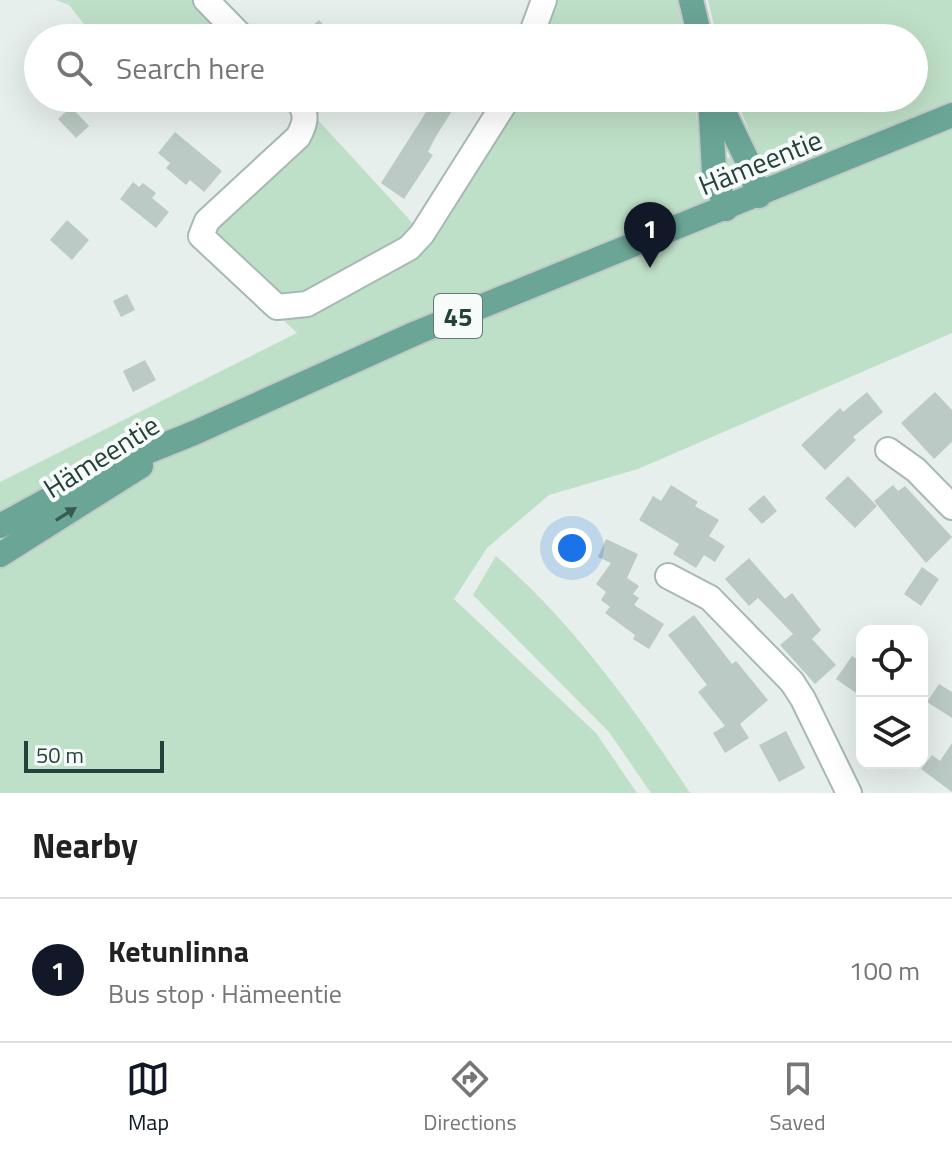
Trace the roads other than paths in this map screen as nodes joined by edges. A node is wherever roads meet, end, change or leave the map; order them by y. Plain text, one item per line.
1 (206, 0) edge
2 (544, 0) edge
3 (691, 0) edge
4 (229, 24) edge
5 (535, 24) edge
6 (697, 24) edge
7 (305, 112) edge
8 (499, 112) edge
9 (711, 112) edge
10 (724, 112) edge
11 (952, 115) edge
12 (759, 196) junction
13 (726, 209) junction
14 (194, 433) junction
15 (888, 450) dead end
16 (952, 507) edge
17 (0, 526) edge
18 (0, 555) edge
19 (668, 576) dead end
20 (849, 793) edge

1 - 4 street
2 - 5 street
3 - 6 main road
7 - 8 street
9 - 13 main road
10 - 12 main road
11 - 12 main road, Hämeentie / 45
12 - 13 main road, Hämeentie / 45
13 - 14 main road, Hämeentie / 45
14 - 17 main road, Hämeentie / 45
18 -> 14 main road, Hämeentie / 45
15 - 16 street
19 - 20 street

